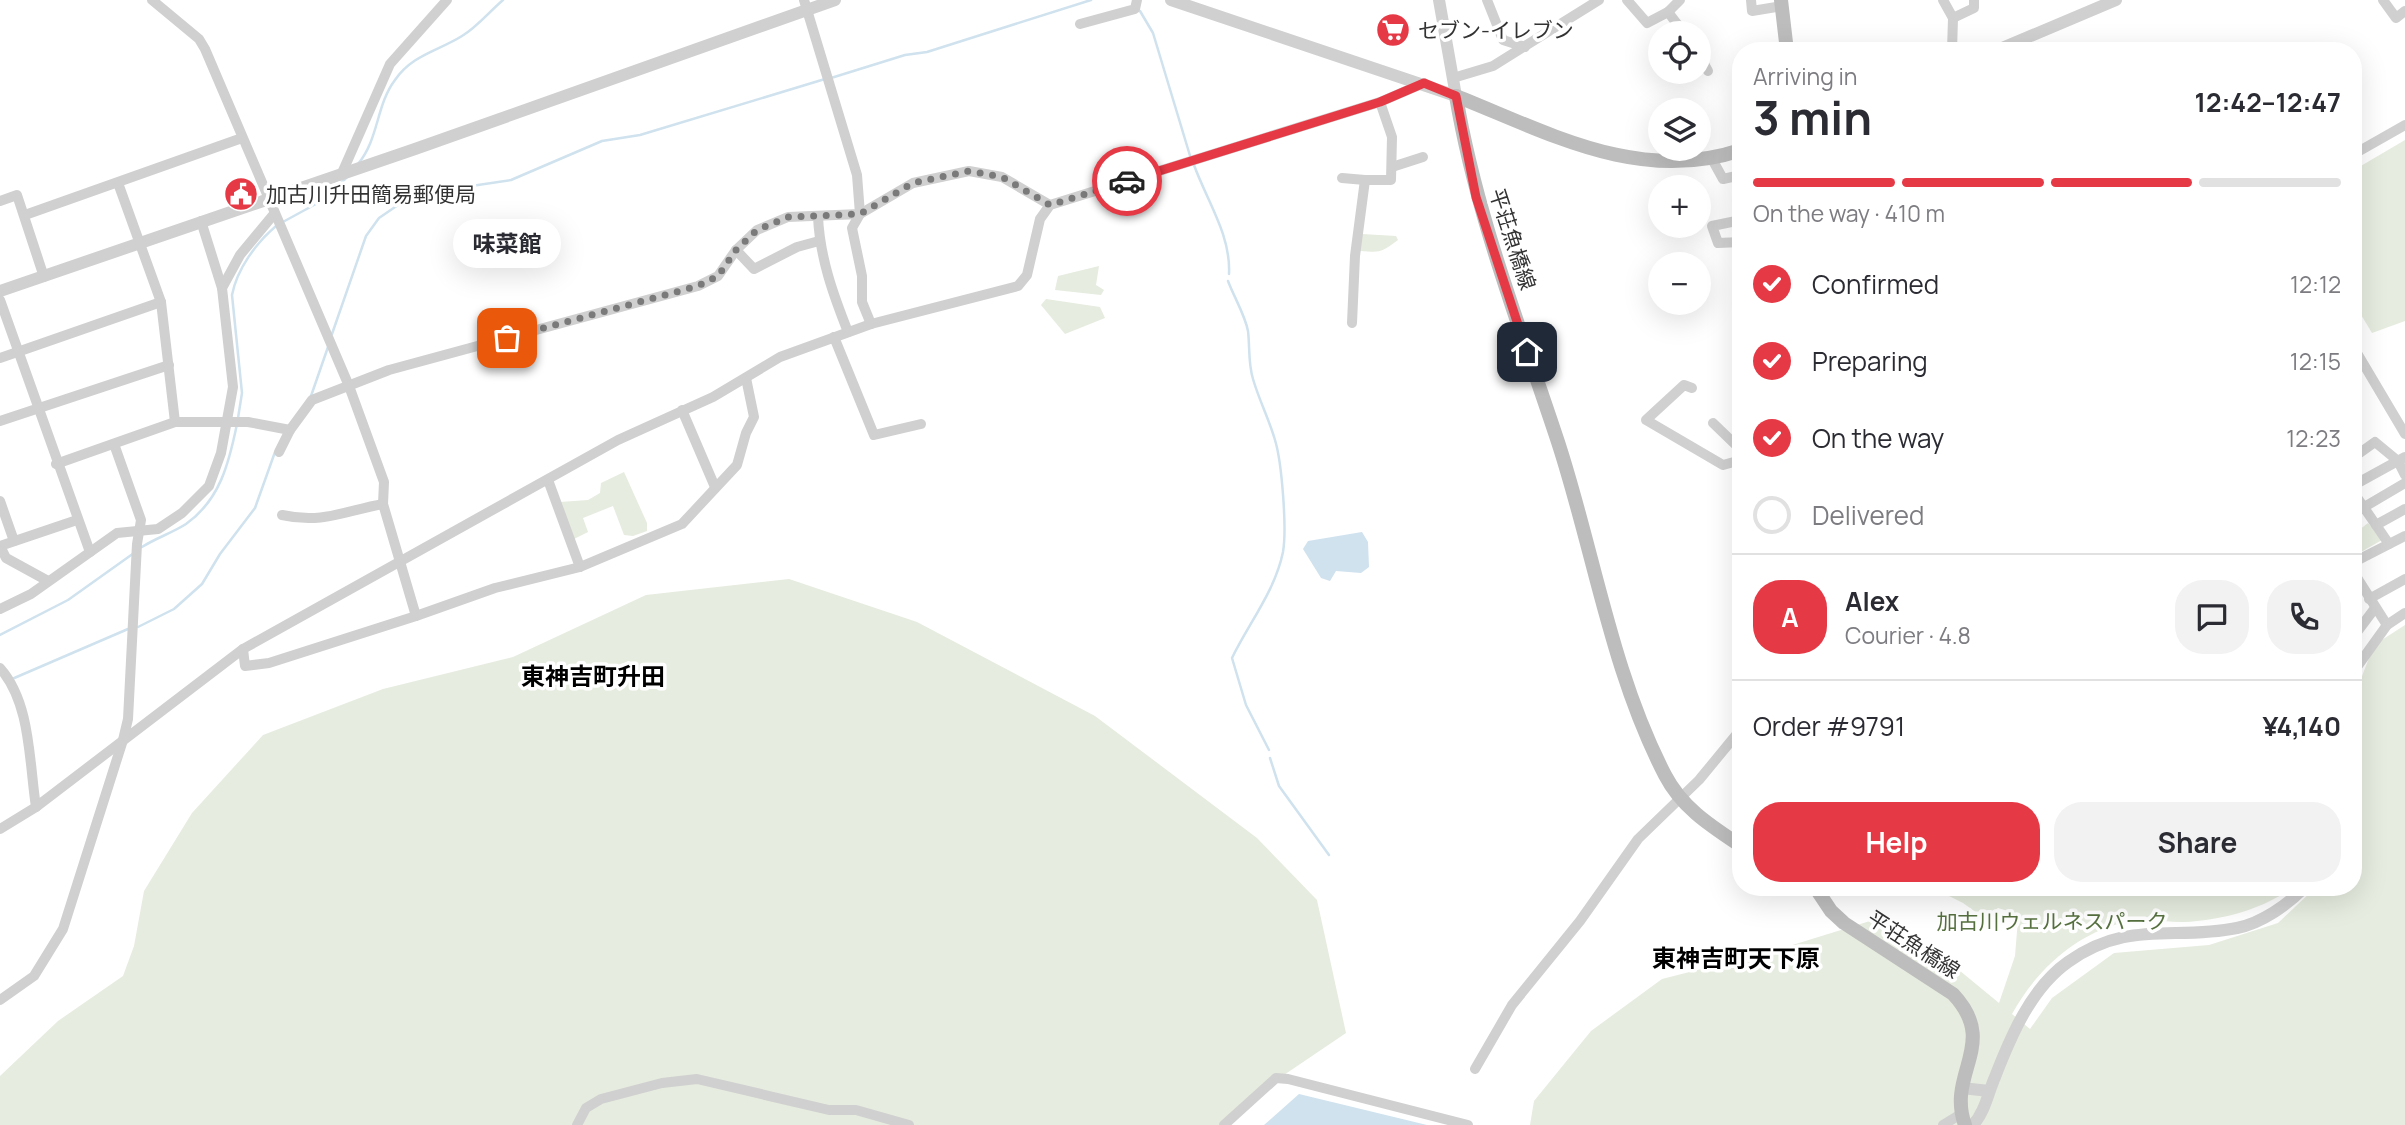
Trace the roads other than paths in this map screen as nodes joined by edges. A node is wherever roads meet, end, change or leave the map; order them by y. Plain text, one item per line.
1 (152, 0) edge
2 (447, 0) edge
3 (835, 0) edge
4 (1171, 0) edge
5 (1439, 0) edge
6 (1487, 0) edge
7 (1599, 0) edge
8 (1627, 0) edge
9 (1680, 0) edge
10 (1751, 0) edge
11 (1943, 0) edge
12 (1974, 0) edge
13 (2116, 0) edge
14 (2383, 0) edge
15 (1136, 3) edge
16 (1781, 3) edge
17 (806, 5) edge
18 (2405, 10) edge
19 (1668, 12) junction
20 (1953, 18) junction
21 (1675, 21) edge
22 (1080, 24) dead end
23 (1786, 42) edge
24 (1952, 42) edge
25 (2017, 42) edge
26 (1525, 47) junction
27 (1452, 78) junction
28 (1424, 83) junction
29 (1456, 96) junction
30 (1380, 102) junction
31 (2405, 125) edge
32 (242, 138) junction
33 (2362, 149) edge
34 (1732, 153) edge
35 (1423, 157) dead end
36 (1712, 159) junction
37 (1392, 167) junction
38 (344, 172) junction
39 (1732, 177) edge
40 (1342, 178) dead end
41 (1365, 180) junction
42 (118, 183) junction
43 (267, 198) junction
44 (0, 201) edge
45 (1050, 205) junction
46 (274, 214) junction
47 (860, 214) junction
48 (24, 215) junction
49 (818, 217) junction
50 (201, 221) junction
51 (1732, 222) edge
52 (142, 242) junction
53 (819, 242) junction
54 (1732, 242) edge
55 (736, 250) junction
56 (44, 276) junction
57 (222, 288) junction
58 (0, 291) edge
59 (0, 300) edge
60 (162, 302) junction
61 (1348, 315) dead end
62 (871, 324) junction
63 (848, 332) junction
64 (834, 337) junction
65 (18, 352) junction
66 (0, 358) edge
67 (2362, 361) edge
68 (169, 365) junction
69 (746, 377) junction
70 (349, 386) junction
71 (1692, 388) dead end
72 (38, 408) junction
73 (682, 410) junction
74 (0, 421) edge
75 (174, 422) junction
76 (1713, 423) dead end
77 (228, 424) junction
78 (921, 424) dead end
79 (285, 428) junction
80 (2405, 434) edge
81 (1732, 441) edge
82 (114, 444) junction
83 (2362, 451) edge
84 (279, 452) dead end
85 (2401, 459) edge
86 (1732, 462) edge
87 (56, 464) junction
88 (2405, 475) edge
89 (548, 480) junction
90 (2362, 481) edge
91 (2405, 484) edge
92 (715, 487) junction
93 (0, 501) edge
94 (383, 504) junction
95 (2362, 508) edge
96 (2405, 509) edge
97 (2362, 513) edge
98 (282, 515) dead end
99 (77, 520) junction
100 (2376, 525) junction
101 (140, 531) junction
102 (2405, 536) edge
103 (15, 541) junction
104 (2389, 544) junction
105 (0, 546) edge
106 (90, 552) junction
107 (2362, 558) edge
108 (400, 561) junction
109 (580, 568) junction
110 (2405, 579) edge
111 (48, 582) junction
112 (2362, 588) edge
113 (2372, 603) junction
114 (0, 609) edge
115 (2405, 613) edge
116 (416, 616) junction
117 (2362, 621) edge
118 (2387, 625) junction
119 (243, 649) junction
120 (2362, 660) edge
121 (3, 671) edge
122 (1732, 739) edge
123 (123, 740) junction
124 (1680, 799) junction
125 (36, 807) junction
126 (0, 829) edge
127 (1732, 840) edge
128 (1821, 896) edge
129 (2294, 896) edge
130 (0, 1000) edge
131 (1475, 1069) dead end
132 (1962, 1088) junction
133 (1989, 1091) junction
134 (1963, 1119) edge
135 (577, 1125) edge
136 (909, 1125) edge
137 (1224, 1125) edge
138 (1468, 1125) edge
139 (1943, 1125) edge
140 (1973, 1125) edge

1 - 32 street
2 - 38 street
3 - 17 street
4 - 28 street
5 - 27 street
6 - 26 street
7 - 26 street
8 - 19 street
9 - 19 street
10 - 16 street
11 - 20 street
12 - 20 street
13 - 25 street
14 - 18 street
15 - 22 street
16 - 23 main road
17 - 38 street
17 - 47 street
19 - 21 street
20 - 24 street
26 - 27 street
27 - 29 street
28 - 29 street
28 - 30 street
29 - 36 main road
29 - 124 main road, 平荘魚橋線
30 - 37 street
30 - 45 street
31 - 33 street
32 - 42 street
32 - 43 street
34 - 36 main road
35 - 37 street
36 - 39 street
37 - 41 street
38 - 43 street
40 - 41 street
41 - 61 street
42 - 48 street
42 - 52 street
43 - 46 street
43 - 50 street
44 - 48 street
45 - 47 street
45 - 62 street
46 - 57 street
46 - 70 street
47 - 49 street
47 - 62 street
48 - 56 street
49 - 53 street
49 - 55 street
50 - 52 street
50 - 57 street
51 - 54 street
52 - 56 street
52 - 60 street
53 - 55 street
53 - 63 street
55 - 70 street
56 - 58 street
57 - 77 street
59 - 65 street
60 - 65 street
60 - 68 street
62 - 63 street
63 - 64 street
64 - 69 street
64 - 78 street
65 - 66 street
65 - 72 street
67 - 80 street
68 - 72 street
68 - 75 street
69 - 73 street
69 - 92 street
70 - 79 street
70 - 94 street
71 - 86 street
72 - 74 street
72 - 87 street
73 - 89 street
73 - 92 street
75 - 77 street
75 - 82 street
76 - 81 street
77 - 79 street
77 - 101 street
79 - 84 street
82 - 87 street
82 - 101 street
83 - 85 street
85 - 88 street
85 - 90 street
87 - 99 street
89 - 108 street
89 - 109 street
91 - 95 street
92 - 109 street
93 - 103 street
94 - 98 street
94 - 108 street
96 - 100 street
97 - 100 street
99 - 103 street
99 - 106 street
100 - 104 street
101 - 106 street
101 - 123 street
102 - 104 street
103 - 105 street
104 - 107 street
105 - 111 street
106 - 111 street
108 - 116 street
108 - 119 street
109 - 116 street
110 - 113 street
111 - 114 street
112 - 113 street
113 - 117 street
113 - 118 street
115 - 118 street
116 - 119 street
118 - 120 street
119 - 123 street
121 - 125 street
122 - 124 street
123 - 125 street
123 - 130 street
124 - 127 main road, 平荘魚橋線
124 - 131 street
125 - 126 street
128 - 132 main road, 平荘魚橋線
129 - 133 street
132 - 133 street
132 - 134 main road, 平荘魚橋線
133 - 140 street
134 - 139 street
135 - 136 street
137 - 138 street

